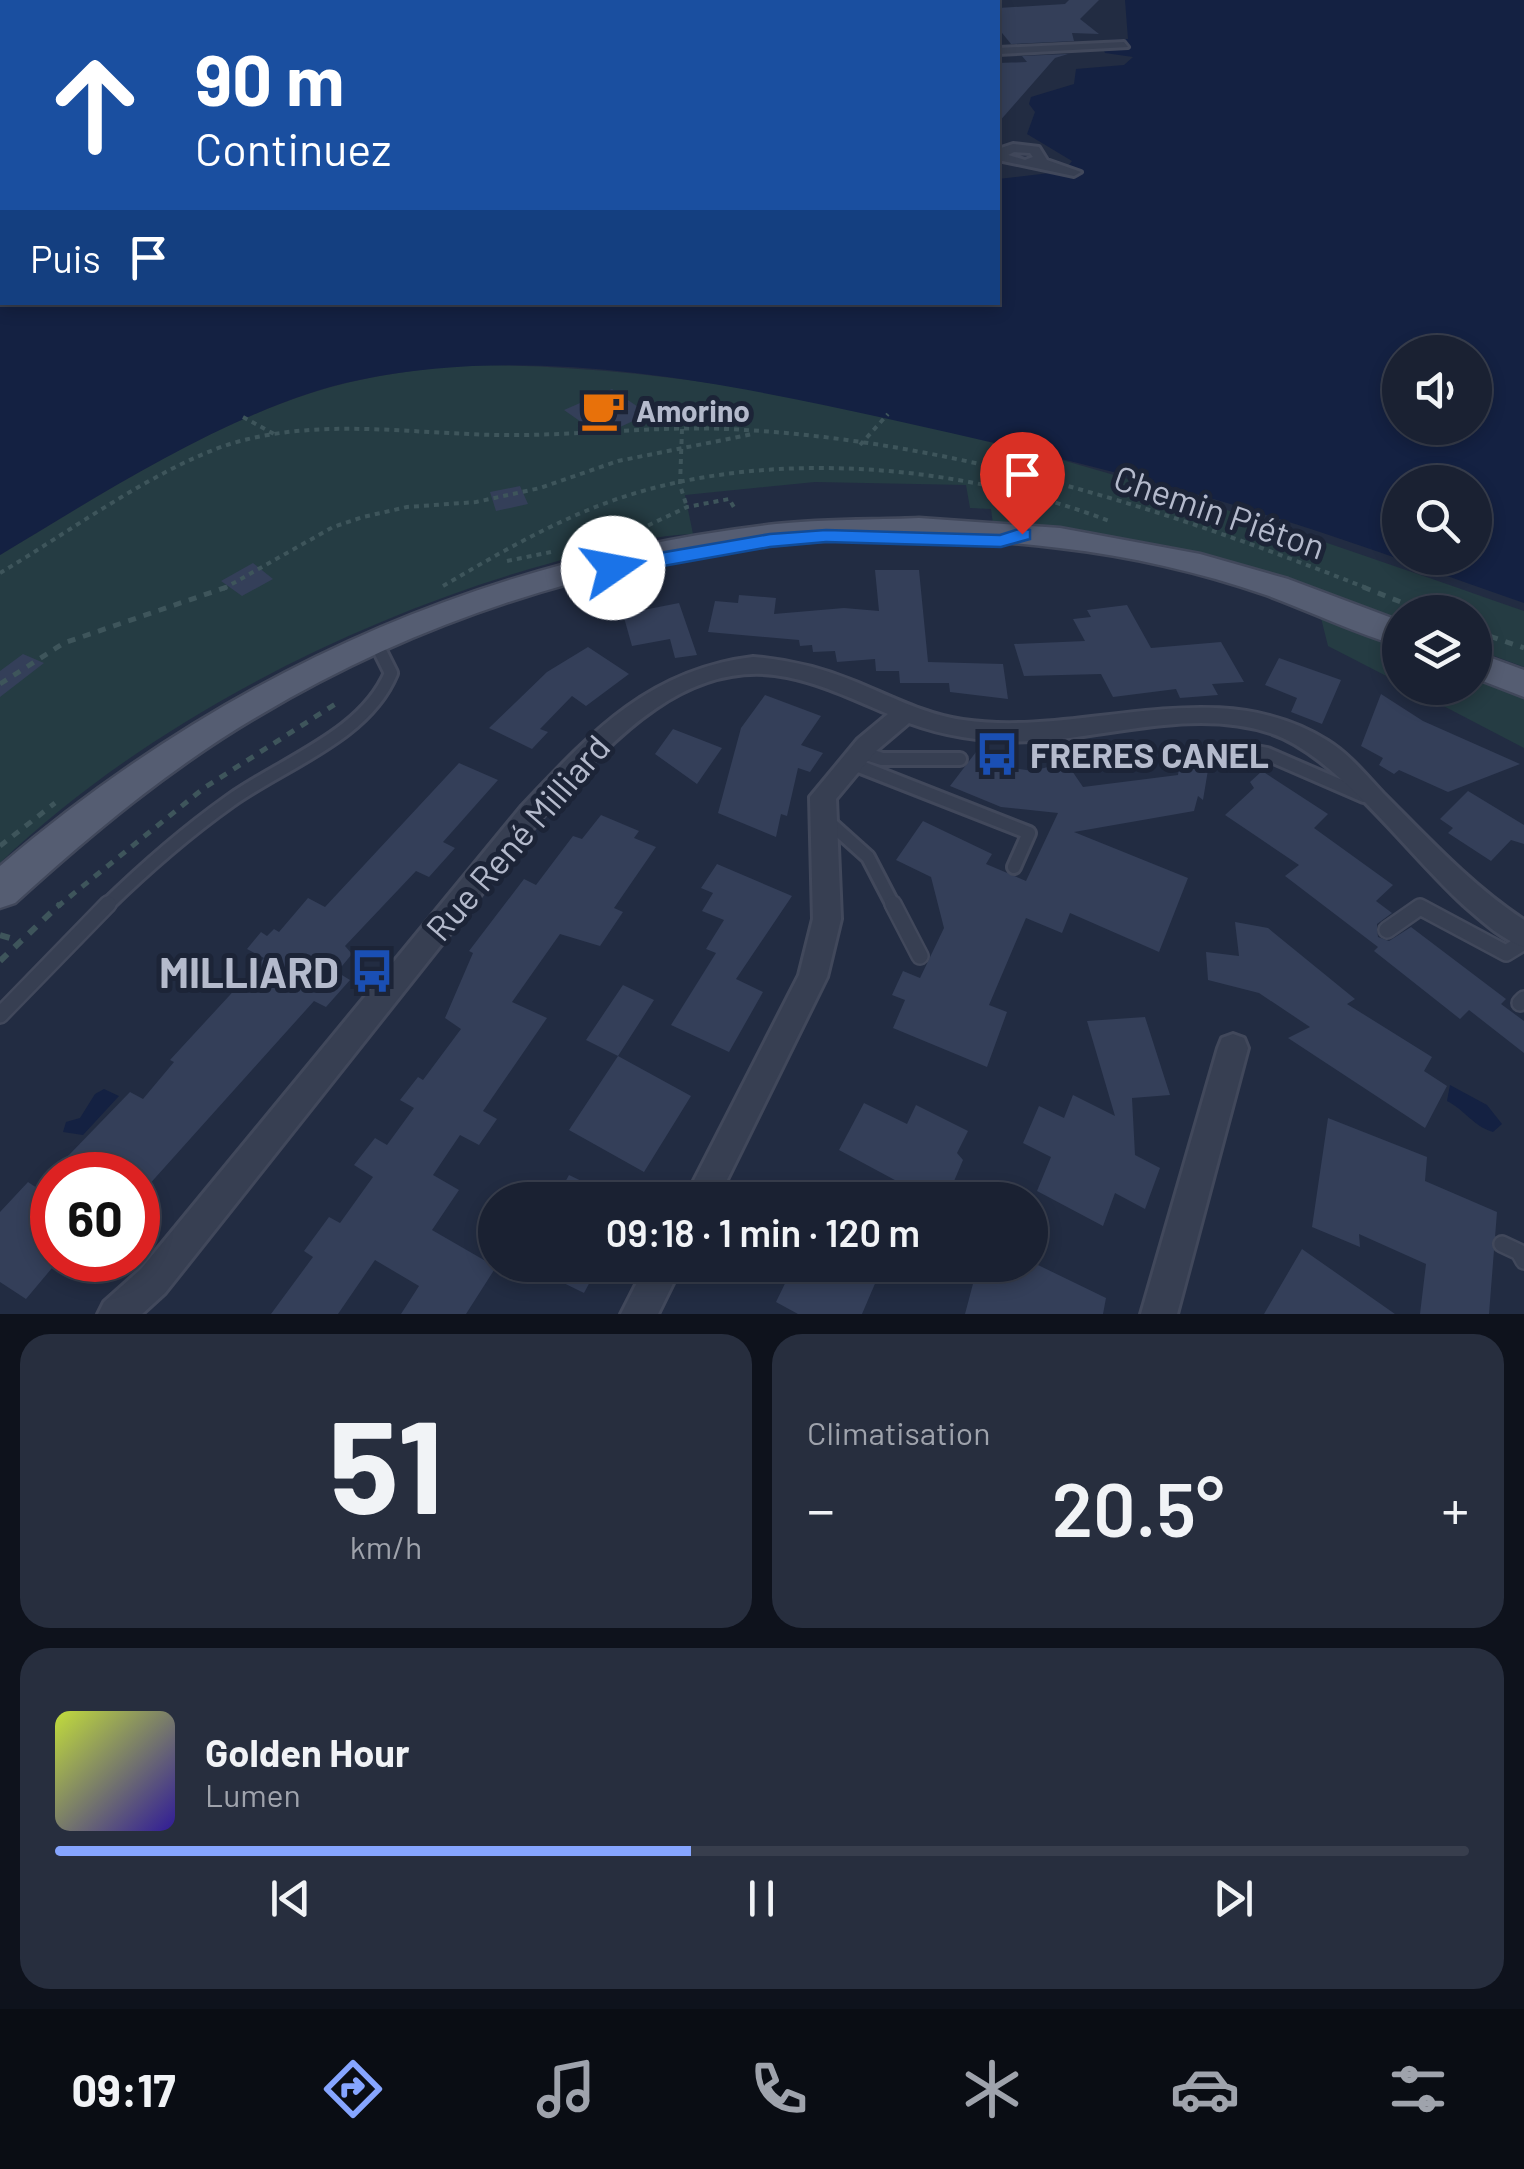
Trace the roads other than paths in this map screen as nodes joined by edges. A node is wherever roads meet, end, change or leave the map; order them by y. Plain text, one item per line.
1 (1124, 45) dead end
2 (1000, 51) edge
3 (1000, 142) edge
4 (1074, 172) dead end
5 (1022, 534) junction
6 (933, 541) junction
7 (1360, 619) junction
8 (1382, 627) edge
9 (381, 654) junction
10 (1492, 671) edge
11 (1524, 684) edge
12 (905, 713) junction
13 (856, 758) junction
14 (960, 759) dead end
15 (1232, 760) dead end
16 (1377, 802) junction
17 (822, 816) junction
18 (1014, 866) dead end
19 (0, 891) edge
20 (10, 928) edge
21 (1387, 930) dead end
22 (1524, 938) edge
23 (920, 956) dead end
24 (0, 1015) edge
25 (1234, 1048) dead end
26 (709, 1182) edge
27 (1502, 1244) dead end
28 (1524, 1261) edge
29 (656, 1282) edge
30 (116, 1314) edge
31 (639, 1314) edge
32 (1158, 1314) edge

1 - 2 street
3 - 4 street
5 - 6 lane
5 - 7 main road
5 - 19 main road
6 - 7 main road
6 - 9 main road
7 - 8 main road
9 - 20 main road
9 - 24 lane
10 - 11 main road
12 - 13 street
12 - 16 street, Rue René Milliard
12 - 30 street, Rue René Milliard
13 - 14 lane
13 - 17 street
13 - 18 lane
15 - 16 lane
16 - 22 street, Rue René Milliard
17 - 23 lane
17 - 26 street
21 - 22 lane
25 - 32 street
27 - 28 lane
29 - 31 street

